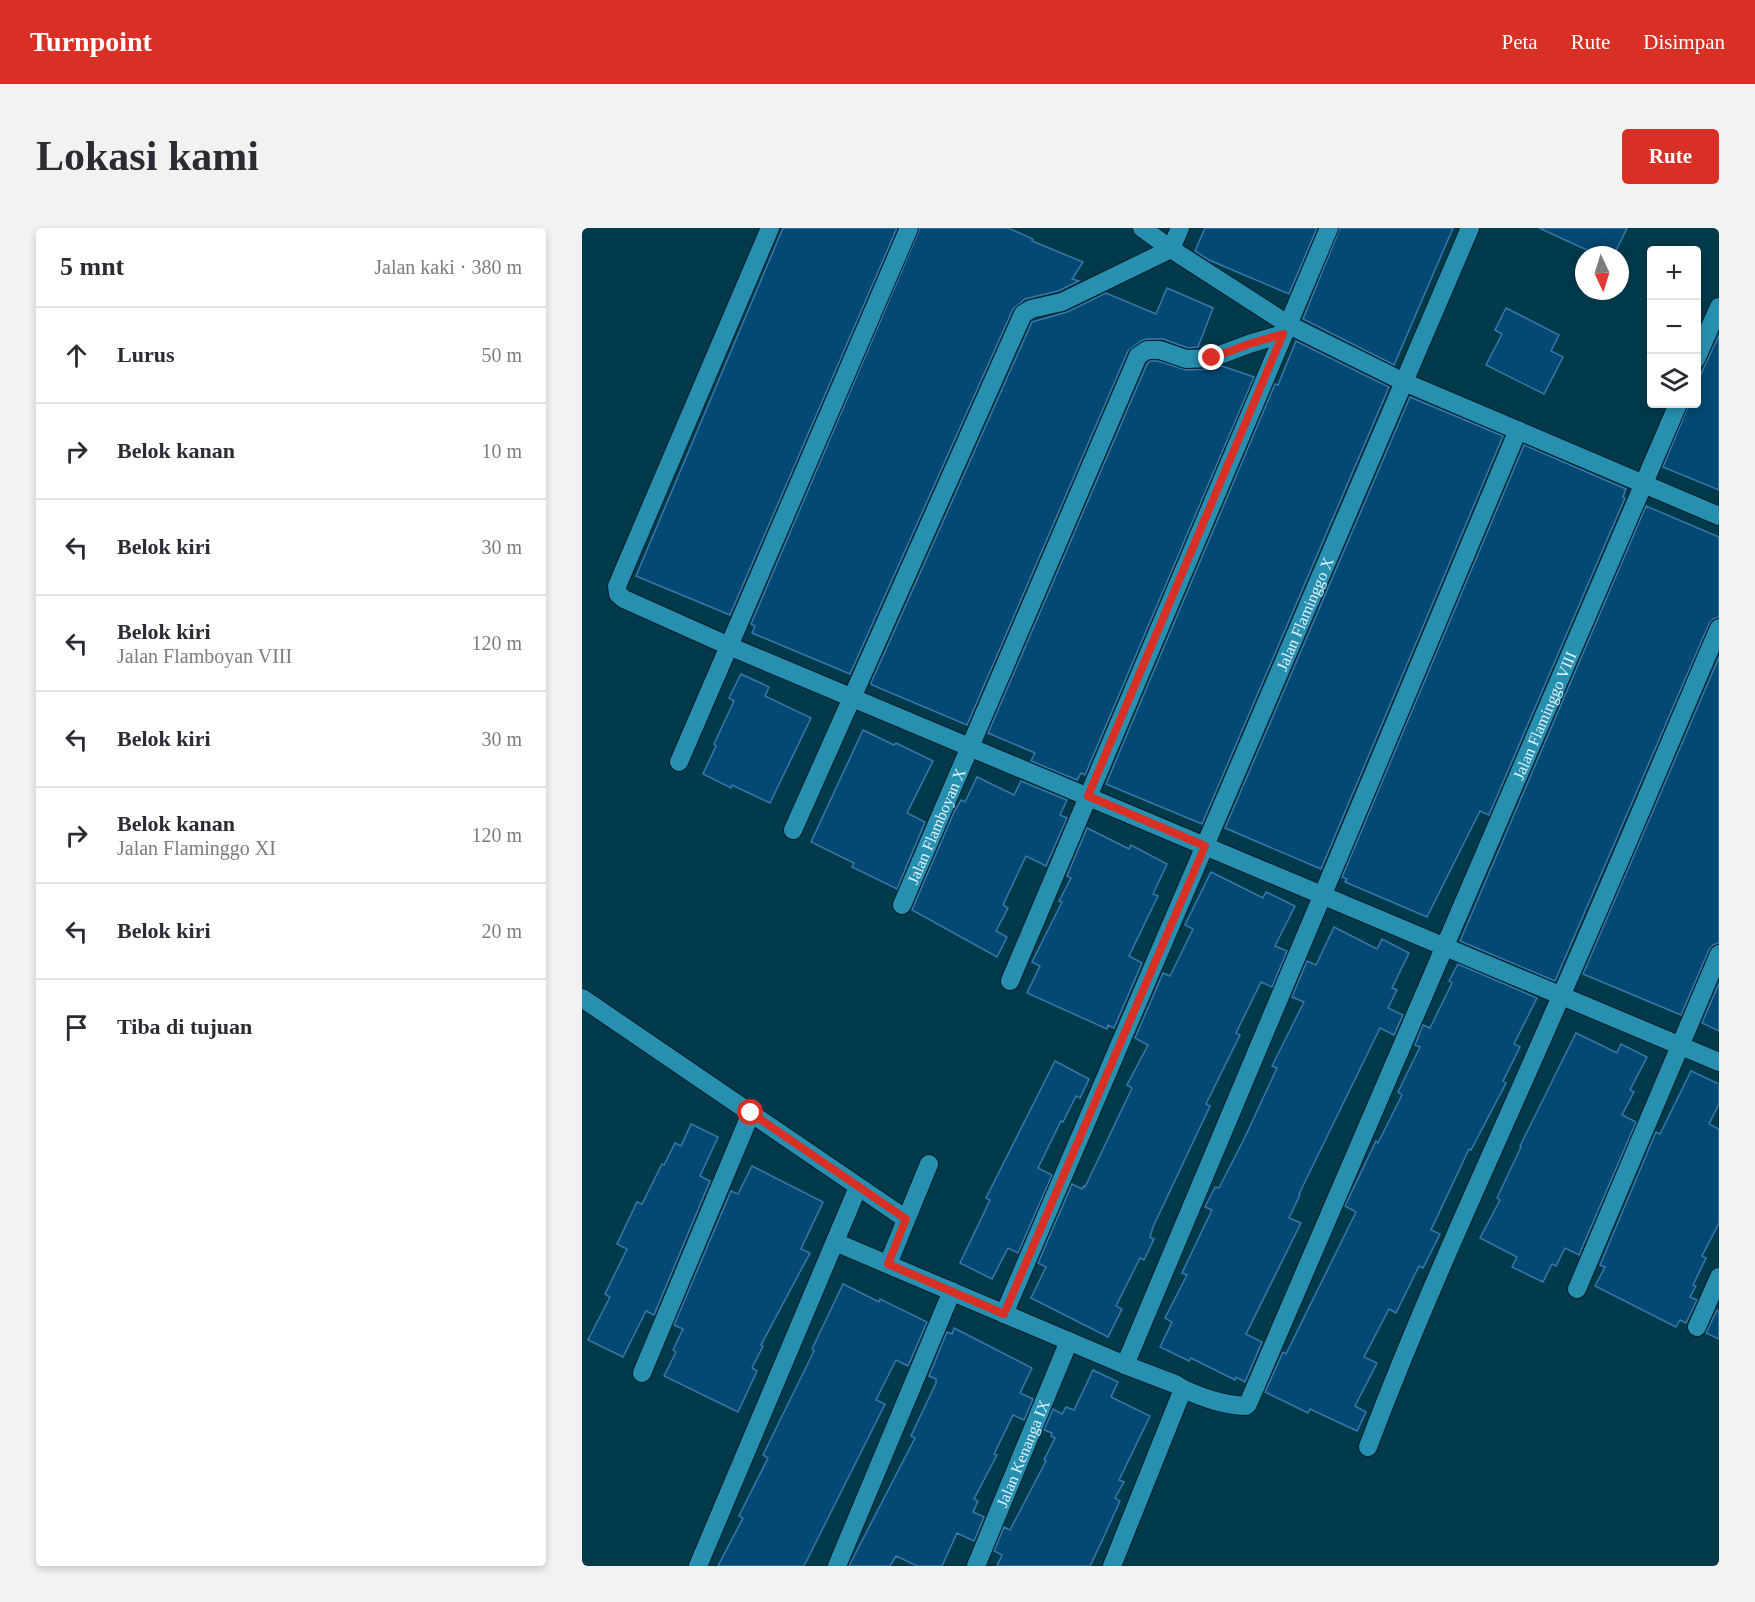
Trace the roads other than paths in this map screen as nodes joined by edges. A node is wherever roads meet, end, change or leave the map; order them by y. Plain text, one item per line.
1 (770, 228) edge
2 (909, 228) edge
3 (1142, 228) edge
4 (1180, 228) edge
5 (1329, 228) edge
6 (1470, 228) edge
7 (1171, 249) junction
8 (1719, 307) edge
9 (1286, 330) junction
10 (1698, 354) edge
11 (1404, 382) junction
12 (1676, 408) edge
13 (1518, 430) junction
14 (1643, 484) junction
15 (1719, 516) edge
16 (1719, 628) edge
17 (729, 646) junction
18 (851, 697) junction
19 (969, 747) junction
20 (679, 762) dead end
21 (1088, 796) junction
22 (793, 830) dead end
23 (1205, 846) junction
24 (1322, 895) junction
25 (902, 906) dead end
26 (1444, 947) junction
27 (1719, 954) edge
28 (1010, 981) dead end
29 (1561, 996) junction
30 (582, 998) edge
31 (1680, 1046) junction
32 (1719, 1062) edge
33 (751, 1113) junction
34 (929, 1164) dead end
35 (858, 1186) junction
36 (906, 1219) junction
37 (835, 1242) junction
38 (888, 1264) junction
39 (1719, 1277) edge
40 (1577, 1289) dead end
41 (952, 1291) junction
42 (1004, 1314) junction
43 (1697, 1327) dead end
44 (1069, 1341) junction
45 (1125, 1365) junction
46 (642, 1373) dead end
47 (1183, 1389) junction
48 (1368, 1447) dead end
49 (698, 1566) edge
50 (837, 1566) edge
51 (976, 1566) edge
52 (1112, 1566) edge

1 - 17 street
2 - 17 street
3 - 7 street
4 - 7 street
5 - 9 street
6 - 11 street, Jalan Flaminggo X
7 - 9 street
7 - 18 street
8 - 10 street
9 - 11 street
9 - 19 street, Jalan Flamboyan X
9 - 21 street
11 - 13 street
11 - 23 street, Jalan Flaminggo X
12 - 14 street, Jalan Flaminggo VIII
13 - 14 street
13 - 24 street
14 - 15 street
14 - 26 street, Jalan Flaminggo VIII
16 - 29 street
17 - 18 street
17 - 20 street
18 - 19 street
18 - 22 street
19 - 21 street
19 - 25 street, Jalan Flamboyan X
21 - 23 street
21 - 28 street
23 - 24 street
23 - 42 street, Jalan Flaminggo X
24 - 26 street
24 - 45 street
26 - 29 street
26 - 47 street, Jalan Flaminggo VIII
27 - 31 street
29 - 31 street
29 - 48 street
30 - 33 street
31 - 32 street
31 - 40 street
33 - 35 street
33 - 46 street
34 - 36 street
35 - 36 street
35 - 37 street
36 - 38 street
37 - 38 street
37 - 49 street
38 - 41 street
39 - 43 street
41 - 42 street
41 - 50 street
42 - 44 street
44 - 45 street
44 - 51 street, Jalan Kenanga IX
45 - 47 street
47 - 52 street

